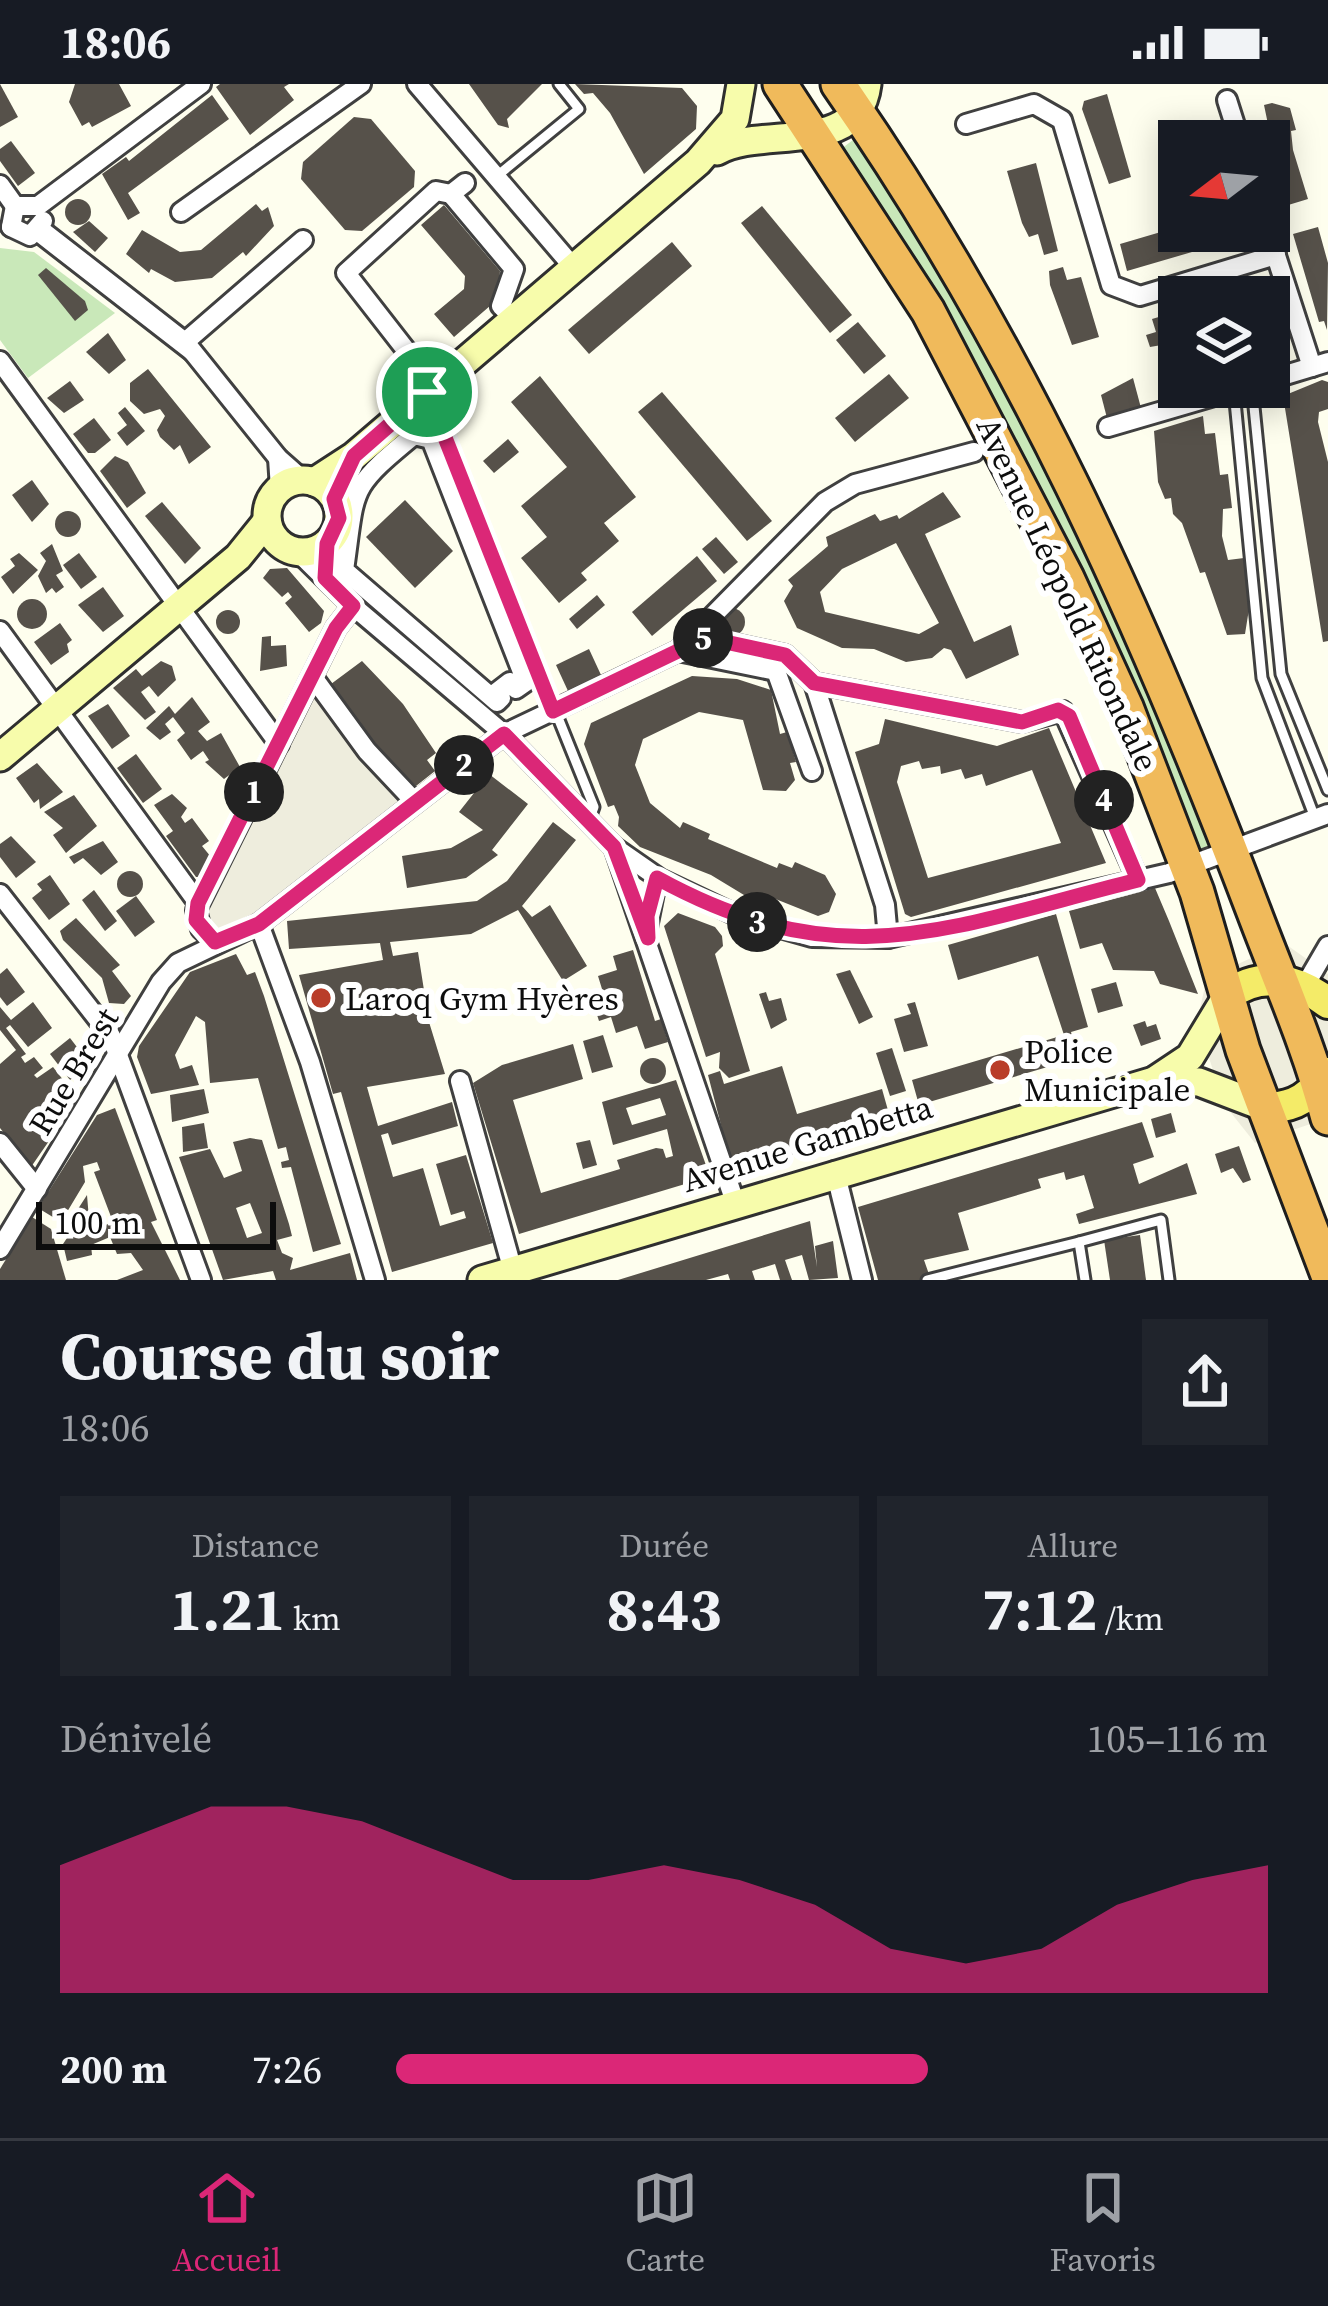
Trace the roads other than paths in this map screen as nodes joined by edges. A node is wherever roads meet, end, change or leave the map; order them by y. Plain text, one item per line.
1 (201, 84) edge
2 (361, 84) edge
3 (417, 84) edge
4 (559, 84) edge
5 (742, 84) edge
6 (781, 84) edge
7 (854, 93) edge
8 (1227, 100) dead end
9 (1233, 120) edge
10 (966, 124) dead end
11 (817, 136) junction
12 (698, 162) junction
13 (473, 180) junction
14 (0, 185) edge
15 (15, 206) junction
16 (38, 206) junction
17 (181, 212) dead end
18 (5, 229) edge
19 (38, 232) junction
20 (303, 240) dead end
21 (1276, 254) joint
22 (574, 268) junction
23 (505, 310) dead end
24 (185, 342) junction
25 (202, 360) junction
26 (0, 361) edge
27 (1320, 365) edge
28 (1290, 374) edge
29 (431, 389) junction
30 (1176, 408) edge
31 (1245, 408) edge
32 (1247, 408) edge
33 (1108, 428) dead end
34 (974, 452) dead end
35 (308, 488) junction
36 (282, 540) junction
37 (327, 544) junction
38 (325, 578) junction
39 (353, 606) junction
40 (179, 608) junction
41 (0, 631) edge
42 (693, 635) junction
43 (678, 651) junction
44 (313, 677) junction
45 (814, 683) junction
46 (497, 702) joint
47 (59, 709) junction
48 (553, 711) junction
49 (504, 734) junction
50 (279, 744) junction
51 (0, 757) edge
52 (812, 771) dead end
53 (1328, 790) edge
54 (415, 802) junction
55 (1322, 816) edge
56 (589, 821) junction
57 (614, 847) junction
58 (1231, 851) junction
59 (1187, 866) junction
60 (655, 877) junction
61 (1138, 880) junction
62 (0, 894) edge
63 (633, 898) junction
64 (198, 903) junction
65 (259, 924) junction
66 (648, 938) junction
67 (888, 938) junction
68 (215, 942) junction
69 (1328, 946) edge
70 (1302, 994) edge
71 (1227, 996) junction
72 (119, 1053) junction
73 (460, 1081) dead end
74 (1154, 1081) junction
75 (1325, 1092) edge
76 (1267, 1108) junction
77 (0, 1143) edge
78 (835, 1172) junction
79 (37, 1189) junction
80 (735, 1202) junction
81 (1079, 1242) junction
82 (0, 1249) edge
83 (513, 1271) junction
84 (1328, 1275) edge
85 (201, 1280) edge
86 (375, 1280) edge
87 (482, 1280) edge
88 (862, 1280) edge
89 (927, 1280) edge
90 (1085, 1280) edge
91 (1169, 1280) edge

1 - 16 street
2 - 17 street
3 - 13 street
4 - 13 lane
5 - 12 street
6 - 11 highway, Avenue Léopold Ritondale
7 - 11 street
7 - 58 highway, Avenue Léopold Ritondale
8 - 9 street
10 - 21 street
11 - 12 street
11 - 59 highway, Avenue Léopold Ritondale
12 - 22 street
13 - 22 street
13 - 23 street
13 - 29 street
14 - 15 street
15 - 16 street
15 - 18 street
16 - 19 street
18 - 19 street
19 - 24 street
19 - 25 lane
20 - 24 street
21 - 27 street
22 - 29 street
24 - 25 street
25 - 35 street
26 - 40 street
27 - 28 street
29 - 35 street
29 - 48 lane
30 - 33 street
31 - 55 lane
32 - 53 lane
34 - 42 street
35 - 36 street
35 - 37 street
36 - 37 street
36 - 38 street
36 - 40 street
37 - 38 street
38 - 39 street
39 - 44 street
39 - 49 street
40 - 47 street
40 - 50 street
41 - 47 street
42 - 43 street
42 - 45 street
43 - 48 street, Rue Brest
43 - 52 street
44 - 50 street
44 - 54 street
45 - 61 street
45 - 67 street
46 - 46 street
47 - 51 street
47 - 64 street
48 - 49 street, Rue Brest
48 - 56 lane
49 - 54 street, Rue Brest
49 - 56 street
50 - 64 street
54 - 65 street, Rue Brest
55 - 58 street
56 - 57 street
57 - 60 street
57 - 63 street
58 - 59 street
58 - 70 highway, Avenue Léopold Ritondale
59 - 61 street
59 - 71 highway, Avenue Léopold Ritondale
60 - 63 street
60 - 66 street
60 - 67 street
61 - 67 street
62 - 72 street
63 - 66 street
64 - 68 street
65 - 68 street, Rue Brest
65 - 86 street
66 - 80 street
68 - 72 street, Rue Brest
69 - 70 street
70 - 71 main road
70 - 75 highway, Avenue Léopold Ritondale
71 - 74 street, Avenue Gambetta
71 - 76 highway, Avenue Léopold Ritondale
72 - 79 street, Rue Brest
72 - 85 street
73 - 83 street
74 - 76 street, Avenue Gambetta
74 - 78 street, Avenue Gambetta
75 - 76 main road
76 - 84 highway, Avenue Léopold Ritondale
77 - 79 street
78 - 80 street, Avenue Gambetta
78 - 88 street
79 - 82 street, Rue Brest
80 - 83 street, Avenue Gambetta
81 - 89 lane
81 - 90 lane
81 - 91 lane
83 - 87 street, Avenue Gambetta

